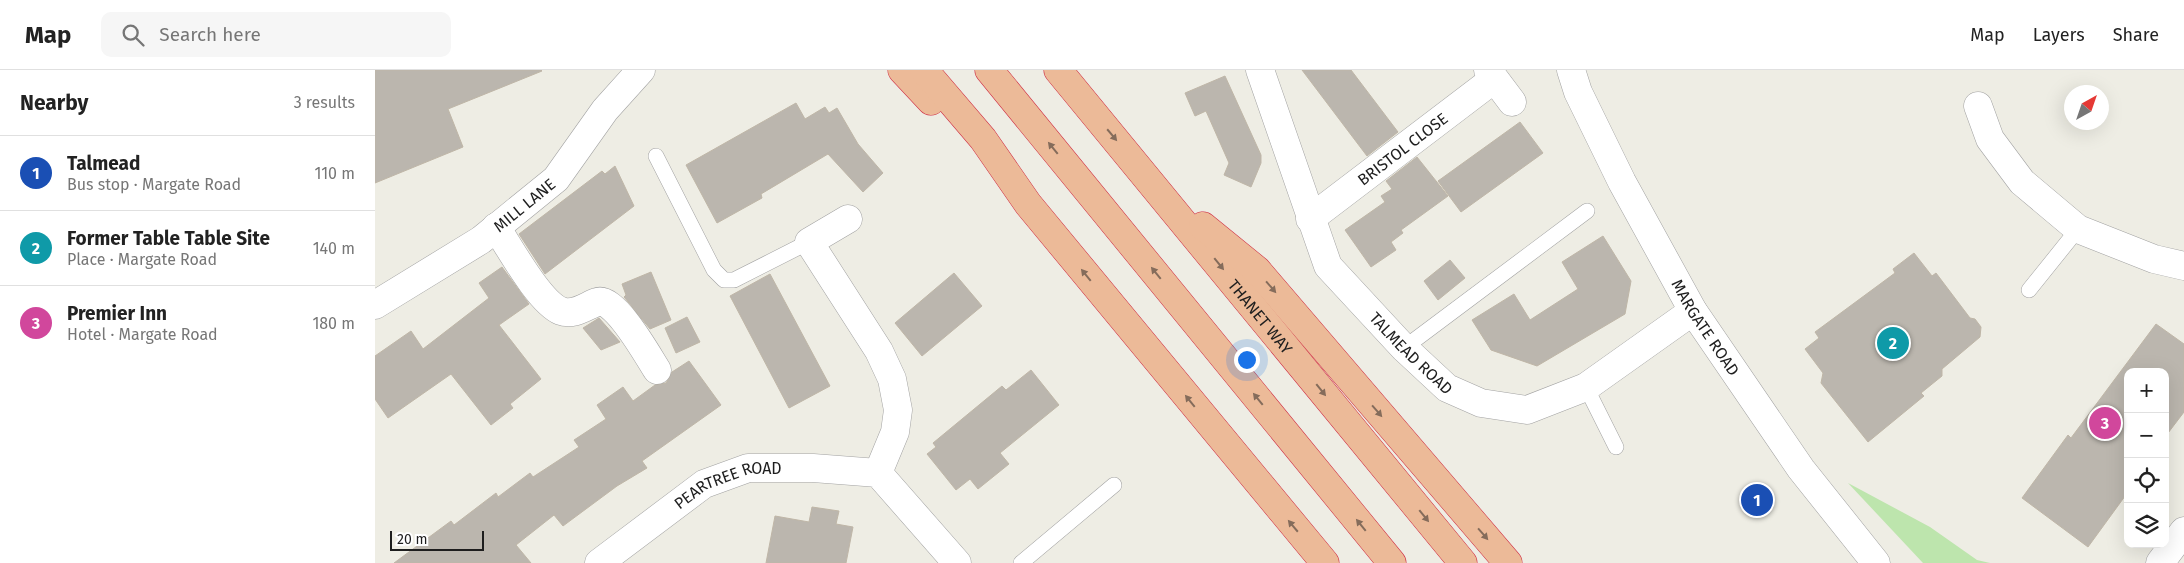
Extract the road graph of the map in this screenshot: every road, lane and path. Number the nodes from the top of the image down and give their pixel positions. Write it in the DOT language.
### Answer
graph roads {
  1 [pos="641,70"];
  2 [pos="902,70"];
  3 [pos="924,70"];
  4 [pos="989,70"];
  5 [pos="1058,70"];
  6 [pos="1260,70"];
  7 [pos="1571,70"];
  8 [pos="1491,74"];
  9 [pos="1512,102"];
  10 [pos="1978,106"];
  11 [pos="656,156"];
  12 [pos="1155,187"];
  13 [pos="1028,204"];
  14 [pos="1587,211"];
  15 [pos="848,218"];
  16 [pos="1310,219"];
  17 [pos="496,227"];
  18 [pos="2078,228"];
  19 [pos="809,242"];
  20 [pos="2153,259"];
  21 [pos="2184,266"];
  22 [pos="2184,282"];
  23 [pos="2029,290"];
  24 [pos="375,305"];
  25 [pos="1693,311"];
  26 [pos="1404,348"];
  27 [pos="657,370"];
  28 [pos="1586,387"];
  29 [pos="1616,446"];
  30 [pos="878,473"];
  31 [pos="1114,485"];
  32 [pos="2184,531"];
  33 [pos="599,563"];
  34 [pos="957,563"];
  35 [pos="1021,563"];
  36 [pos="1325,563"];
  37 [pos="1392,563"];
  38 [pos="1463,563"];
  39 [pos="1508,563"];
  40 [pos="1876,563"];
  41 [pos="2160,563"];
  1 -- 17 [label="street, MILL LANE"];
  2 -- 13 [label="highway"];
  3 -- 13 [label="highway"];
  37 -- 4 [label="highway, one-way"];
  5 -- 12 [label="highway, THANET WAY, one-way"];
  6 -- 16 [label="street, TALMEAD ROAD"];
  7 -- 25 [label="street, MARGATE ROAD"];
  8 -- 9 [label="street, BRISTOL CLOSE"];
  8 -- 16 [label="street, BRISTOL CLOSE"];
  10 -- 18 [label="street"];
  11 -- 19 [label="lane"];
  12 -- 38 [label="highway, THANET WAY, one-way"];
  12 -- 39 [label="highway, one-way"];
  36 -- 13 [label="highway, one-way"];
  14 -- 26 [label="lane"];
  15 -- 19 [label="street"];
  16 -- 26 [label="street, TALMEAD ROAD"];
  17 -- 24 [label="street, MILL LANE"];
  17 -- 27 [label="street"];
  18 -- 20 [label="street"];
  18 -- 23 [label="lane"];
  19 -- 30 [label="street"];
  20 -- 21 [label="street"];
  20 -- 22 [label="street"];
  25 -- 28 [label="street, TALMEAD ROAD"];
  25 -- 40 [label="street, MARGATE ROAD"];
  26 -- 28 [label="street, TALMEAD ROAD"];
  28 -- 29 [label="lane"];
  30 -- 33 [label="street, PEARTREE ROAD"];
  30 -- 34 [label="street"];
  31 -- 35 [label="lane"];
  32 -- 41 [label="street"];
}
